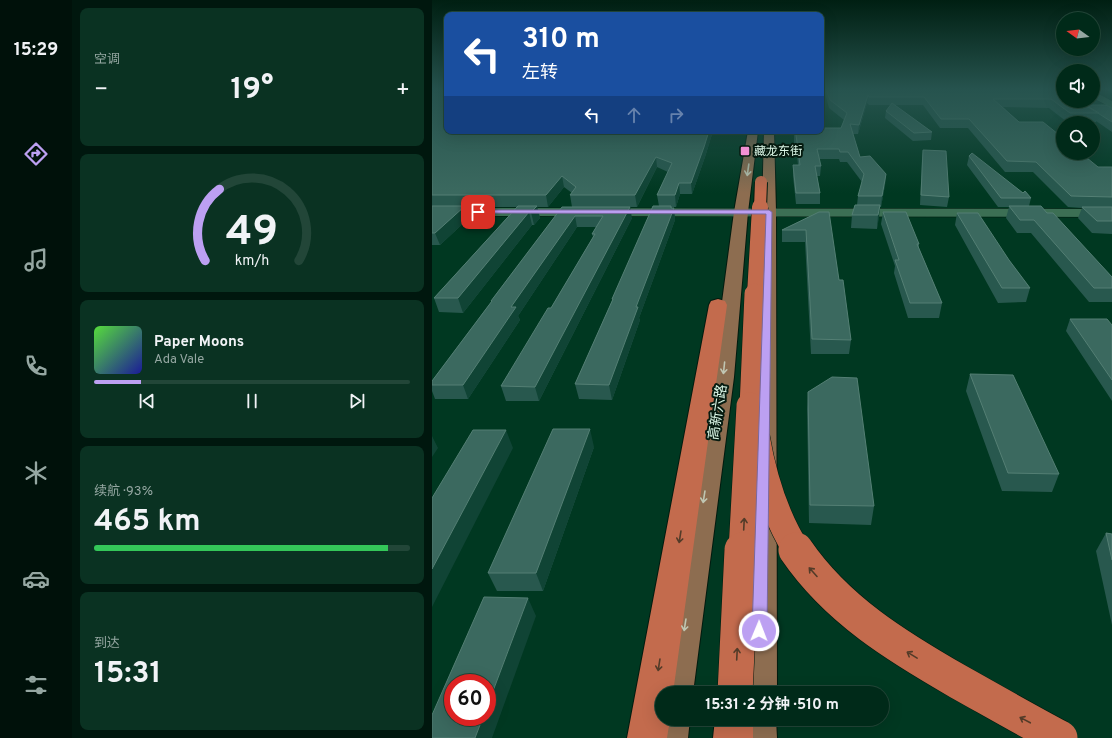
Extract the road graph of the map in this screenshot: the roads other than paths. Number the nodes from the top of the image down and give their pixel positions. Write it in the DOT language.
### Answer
graph roads {
  1 [pos="753,134"];
  2 [pos="769,134"];
  3 [pos="761,182"];
  4 [pos="432,212"];
  5 [pos="741,212"];
  6 [pos="769,212"];
  7 [pos="1112,213"];
  8 [pos="718,305"];
  9 [pos="750,392"];
  10 [pos="675,686"];
  11 [pos="735,686"];
  12 [pos="758,686"];
  13 [pos="669,726"];
  14 [pos="734,726"];
  15 [pos="757,726"];
  16 [pos="647,738"];
  17 [pos="668,738"];
  18 [pos="733,738"];
  19 [pos="757,738"];
  20 [pos="1060,738"];
  1 -- 5 [label="main road, 高新六路, one-way"];
  2 -- 6 [label="main road"];
  3 -- 9 [label="highway, bridge"];
  4 -- 5 [label="street"];
  5 -- 6 [label="street"];
  5 -- 10 [label="main road, 高新六路, one-way"];
  6 -- 7 [label="street"];
  6 -- 12 [label="main road"];
  8 -- 16 [label="highway, one-way"];
  11 -- 9 [label="highway, one-way, bridge"];
  20 -- 9 [label="highway, one-way, bridge"];
  13 -- 17 [label="main road"];
  14 -- 18 [label="highway"];
  15 -- 19 [label="main road"];
}
